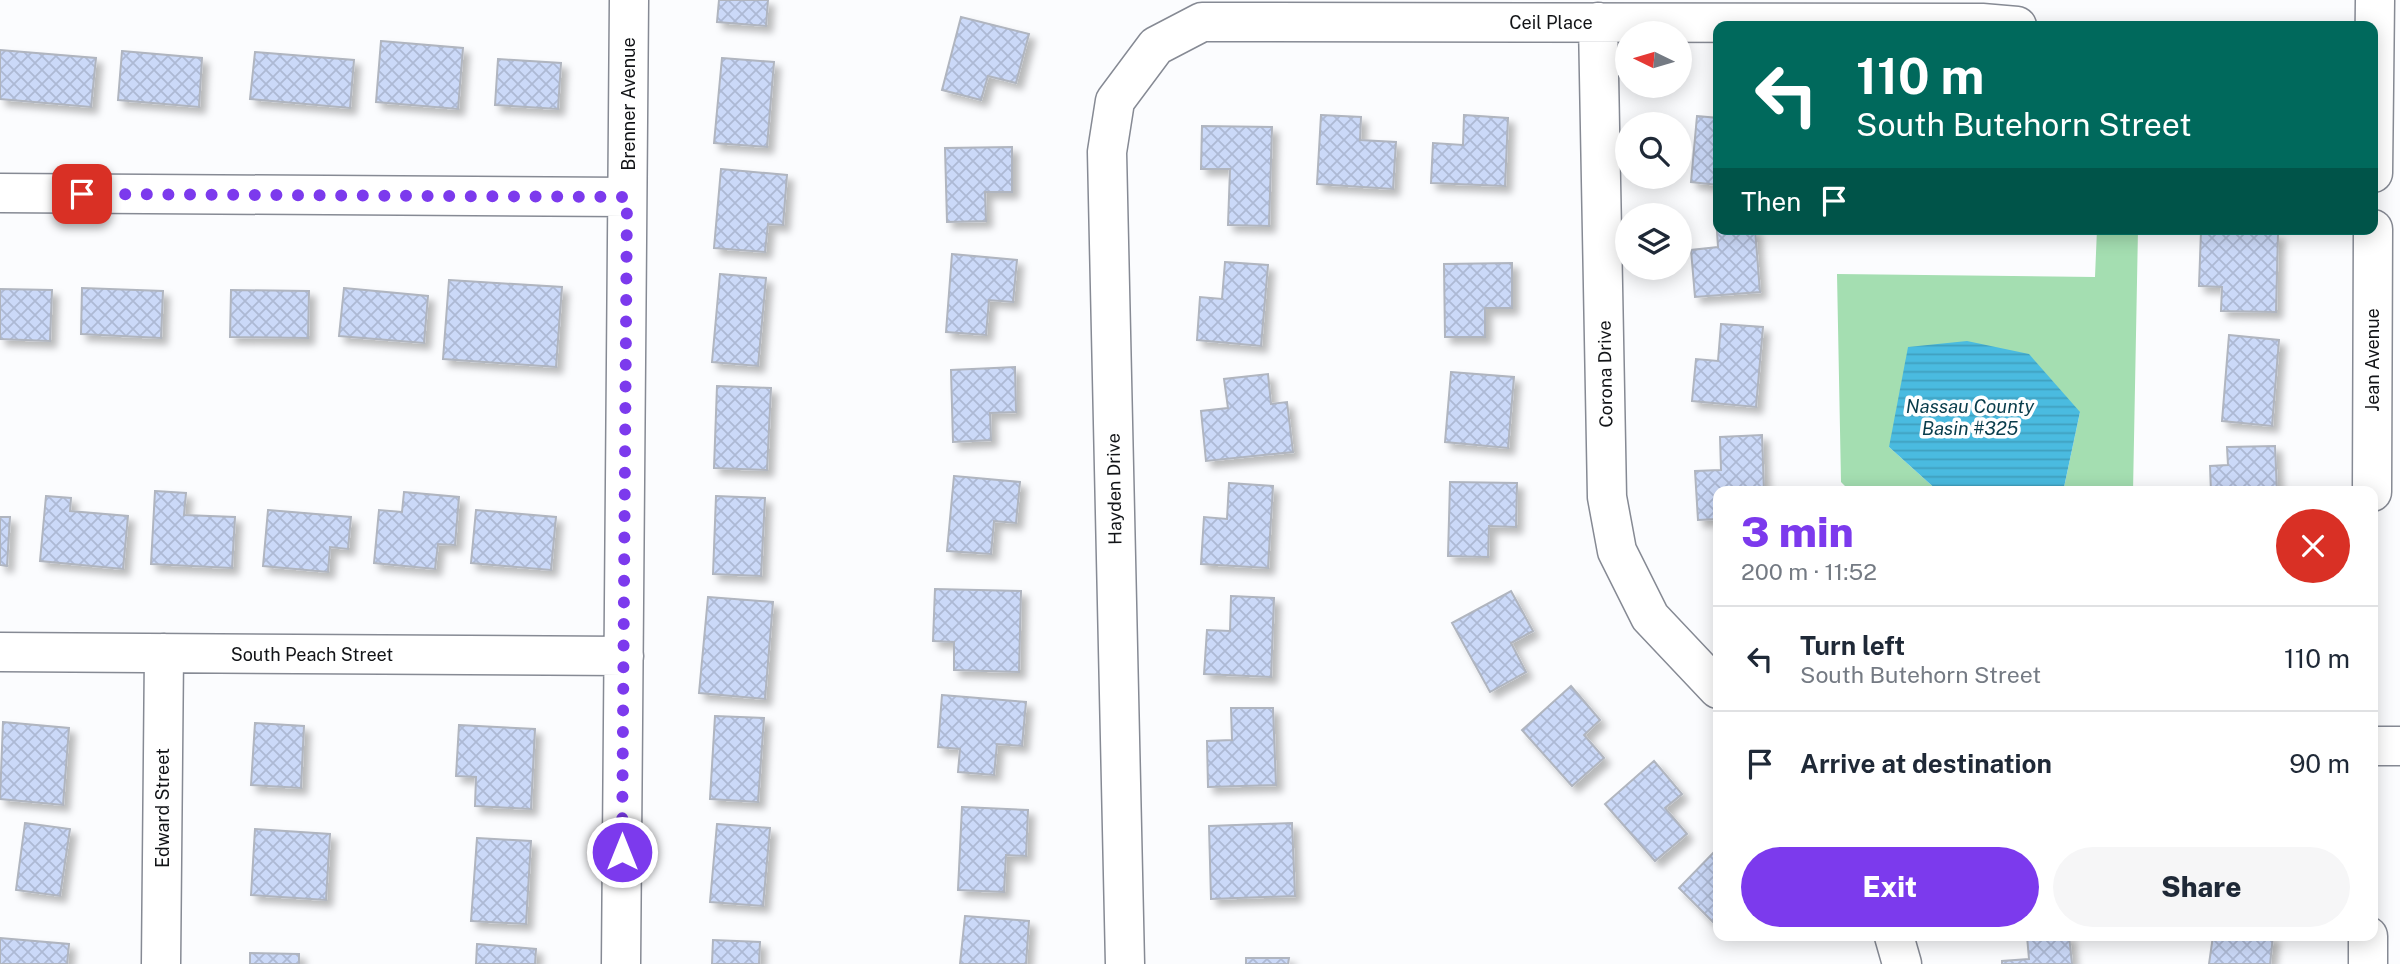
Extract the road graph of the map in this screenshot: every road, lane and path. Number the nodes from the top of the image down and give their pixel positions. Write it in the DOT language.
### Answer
graph roads {
  1 [pos="629,0"];
  2 [pos="2375,0"];
  3 [pos="2374,21"];
  4 [pos="1598,22"];
  5 [pos="1713,22"];
  6 [pos="1173,38"];
  7 [pos="0,193"];
  8 [pos="627,197"];
  9 [pos="2373,235"];
  10 [pos="2386,286"];
  11 [pos="2372,486"];
  12 [pos="0,652"];
  13 [pos="163,653"];
  14 [pos="624,656"];
  15 [pos="1713,684"];
  16 [pos="2378,746"];
  17 [pos="2400,746"];
  18 [pos="1895,941"];
  19 [pos="2368,941"];
  20 [pos="161,964"];
  21 [pos="621,964"];
  22 [pos="1125,964"];
  23 [pos="1902,964"];
  24 [pos="2368,964"];
  1 -- 8 [label="street, Brenner Avenue"];
  2 -- 3 [label="street"];
  4 -- 5 [label="street, Ceil Place"];
  4 -- 6 [label="street, Ceil Place"];
  4 -- 15 [label="street, Corona Drive"];
  6 -- 22 [label="street, Hayden Drive"];
  7 -- 8 [label="street"];
  8 -- 14 [label="street, Brenner Avenue"];
  9 -- 10 [label="street, Jean Avenue"];
  10 -- 11 [label="street, Jean Avenue"];
  12 -- 13 [label="street, South Peach Street"];
  13 -- 14 [label="street, South Peach Street"];
  13 -- 20 [label="street, Edward Street"];
  14 -- 21 [label="street, Brenner Avenue"];
  16 -- 17 [label="street"];
  18 -- 23 [label="street"];
  19 -- 24 [label="street"];
}
